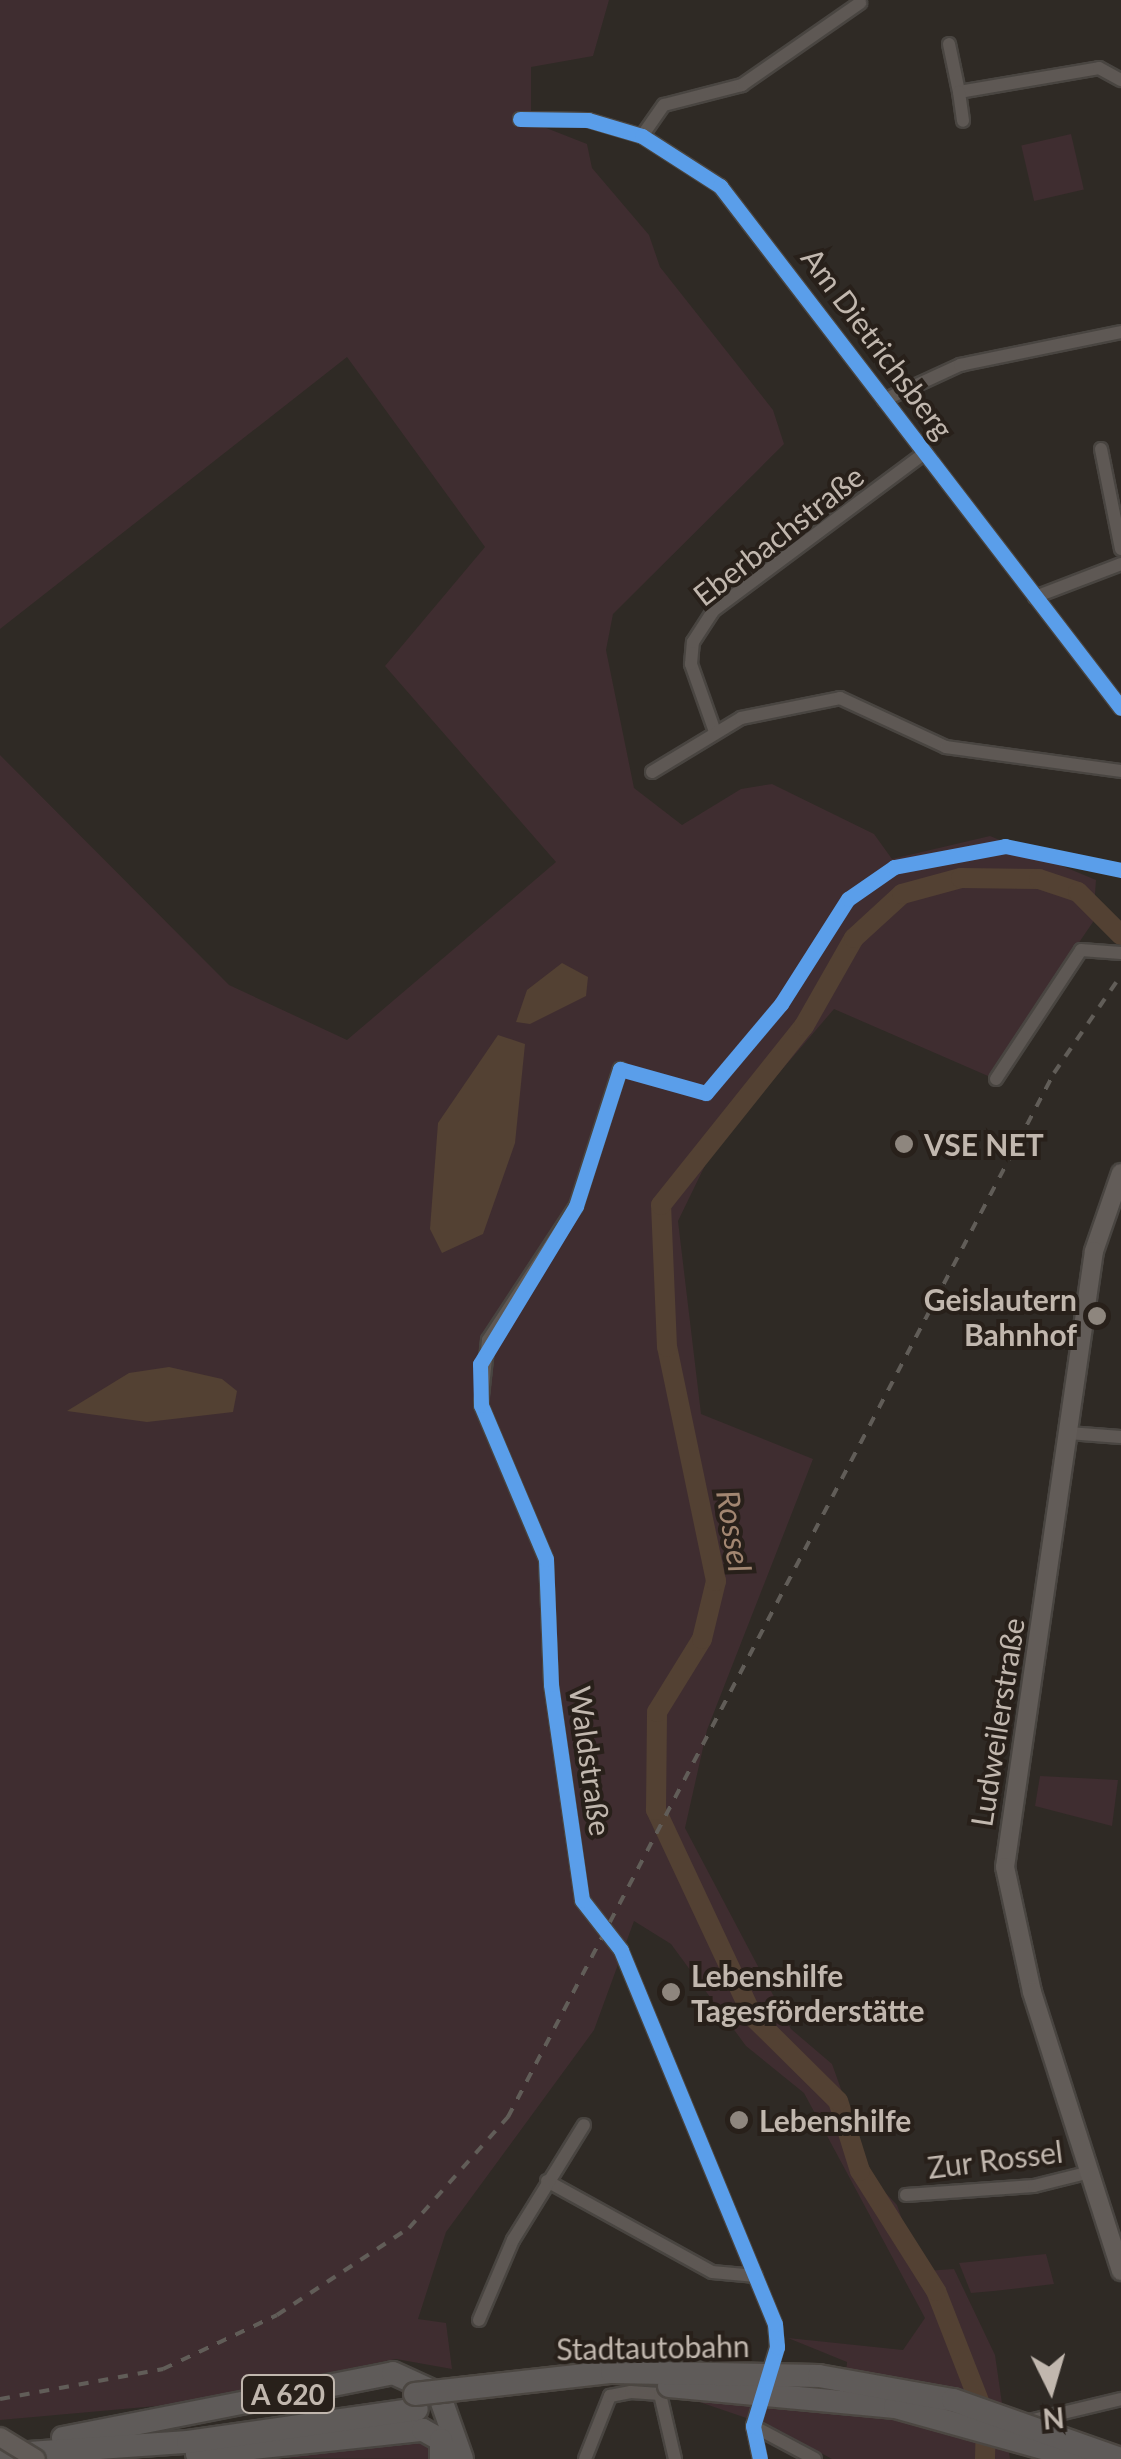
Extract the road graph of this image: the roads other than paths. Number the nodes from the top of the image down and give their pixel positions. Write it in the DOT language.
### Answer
graph roads {
  1 [pos="860,3"];
  2 [pos="950,44"];
  3 [pos="1121,80"];
  4 [pos="958,92"];
  5 [pos="520,119"];
  6 [pos="963,121"];
  7 [pos="642,136"];
  8 [pos="1121,332"];
  9 [pos="884,400"];
  10 [pos="1101,449"];
  11 [pos="925,453"];
  12 [pos="1121,549"];
  13 [pos="1121,564"];
  14 [pos="1035,597"];
  15 [pos="1121,708"];
  16 [pos="714,729"];
  17 [pos="1121,771"];
  18 [pos="652,772"];
  19 [pos="1121,954"];
  20 [pos="620,1069"];
  21 [pos="996,1079"];
  22 [pos="1121,1173"];
  23 [pos="1116,1196"];
  24 [pos="1068,1433"];
  25 [pos="1121,1437"];
  26 [pos="584,2125"];
  27 [pos="1090,2172"];
  28 [pos="547,2181"];
  29 [pos="906,2195"];
  30 [pos="1121,2271"];
  31 [pos="756,2276"];
  32 [pos="478,2320"];
  33 [pos="1121,2399"];
  34 [pos="416,2402"];
  35 [pos="753,2426"];
  36 [pos="1010,2426"];
  37 [pos="0,2439"];
  38 [pos="45,2448"];
  39 [pos="0,2456"];
  40 [pos="441,2459"];
  41 [pos="462,2459"];
  42 [pos="586,2459"];
  43 [pos="675,2459"];
  44 [pos="760,2459"];
  45 [pos="815,2459"];
  46 [pos="1082,2459"];
  47 [pos="1121,2459"];
  1 -- 7 [label="street"];
  2 -- 4 [label="street"];
  3 -- 4 [label="street"];
  4 -- 6 [label="street"];
  5 -- 7 [label="street, Am Dietrichsberg"];
  7 -- 9 [label="street, Am Dietrichsberg"];
  8 -- 9 [label="street"];
  9 -- 11 [label="street, Am Dietrichsberg"];
  10 -- 12 [label="street"];
  11 -- 14 [label="street, Am Dietrichsberg"];
  11 -- 16 [label="street, Eberbachstraße"];
  13 -- 14 [label="street"];
  14 -- 15 [label="street, Am Dietrichsberg"];
  16 -- 17 [label="street"];
  16 -- 18 [label="street"];
  19 -- 21 [label="street"];
  20 -- 31 [label="street, Waldstraße"];
  22 -- 23 [label="main road, Ludweilerstraße"];
  23 -- 24 [label="main road, Ludweilerstraße"];
  24 -- 25 [label="street"];
  24 -- 27 [label="main road, Ludweilerstraße"];
  26 -- 28 [label="street"];
  27 -- 29 [label="street, Zur Rossel"];
  27 -- 30 [label="main road, Ludweilerstraße"];
  28 -- 31 [label="street"];
  28 -- 32 [label="street"];
  31 -- 35 [label="street, Waldstraße"];
  33 -- 36 [label="street"];
  34 -- 38 [label="highway, Stadtautobahn / A 620"];
  34 -- 46 [label="highway, A 620, bridge"];
  34 -- 47 [label="highway, Stadtautobahn / A 620, bridge"];
  35 -- 44 [label="street, Waldstraße"];
  35 -- 45 [label="street"];
  37 -- 38 [label="highway, A 620"];
  38 -- 39 [label="highway, A 620"];
  38 -- 40 [label="highway"];
  38 -- 41 [label="highway, A 620"];
  42 -- 43 [label="street"];
}
